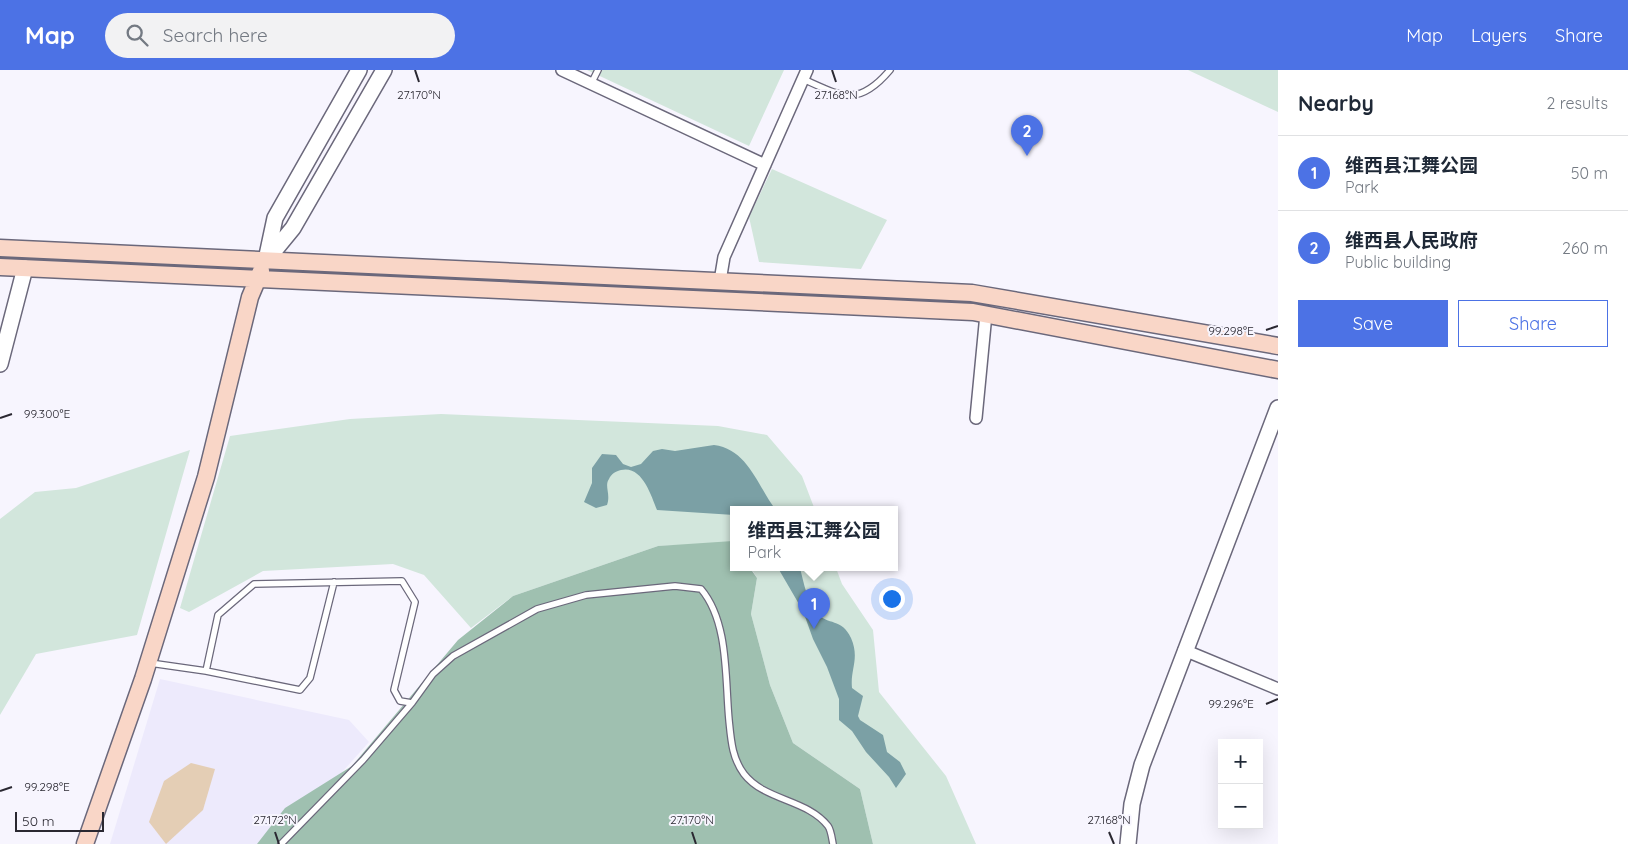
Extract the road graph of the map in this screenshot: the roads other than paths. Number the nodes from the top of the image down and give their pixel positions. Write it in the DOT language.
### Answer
graph roads {
  1 [pos="359,70"];
  2 [pos="384,70"];
  3 [pos="562,70"];
  4 [pos="598,70"];
  5 [pos="890,70"];
  6 [pos="805,75"];
  7 [pos="591,84"];
  8 [pos="765,165"];
  9 [pos="0,248"];
  10 [pos="266,261"];
  11 [pos="0,266"];
  12 [pos="25,268"];
  13 [pos="257,279"];
  14 [pos="720,281"];
  15 [pos="986,314"];
  16 [pos="1278,346"];
  17 [pos="0,364"];
  18 [pos="1278,370"];
  19 [pos="1278,408"];
  20 [pos="976,418"];
  21 [pos="334,582"];
  22 [pos="1184,650"];
  23 [pos="148,663"];
  24 [pos="206,671"];
  25 [pos="1278,689"];
  26 [pos="412,703"];
  27 [pos="85,844"];
  28 [pos="281,844"];
  29 [pos="833,844"];
  30 [pos="1128,844"];
  1 -- 10 [label="street"];
  2 -- 10 [label="street"];
  3 -- 7 [label="street"];
  4 -- 7 [label="lane"];
  5 -- 6 [label="lane"];
  6 -- 8 [label="street"];
  7 -- 8 [label="street"];
  8 -- 14 [label="street"];
  9 -- 10 [label="main road"];
  10 -- 13 [label="main road"];
  10 -- 14 [label="main road"];
  11 -- 12 [label="main road"];
  12 -- 13 [label="main road"];
  12 -- 17 [label="street"];
  13 -- 15 [label="main road"];
  13 -- 23 [label="main road"];
  14 -- 16 [label="main road"];
  15 -- 18 [label="main road"];
  15 -- 20 [label="street"];
  19 -- 22 [label="street"];
  21 -- 24 [label="lane"];
  21 -- 24 [label="lane"];
  21 -- 26 [label="lane"];
  22 -- 25 [label="street"];
  22 -- 30 [label="street"];
  23 -- 24 [label="lane"];
  23 -- 27 [label="main road"];
  26 -- 28 [label="lane"];
  26 -- 29 [label="lane"];
}
